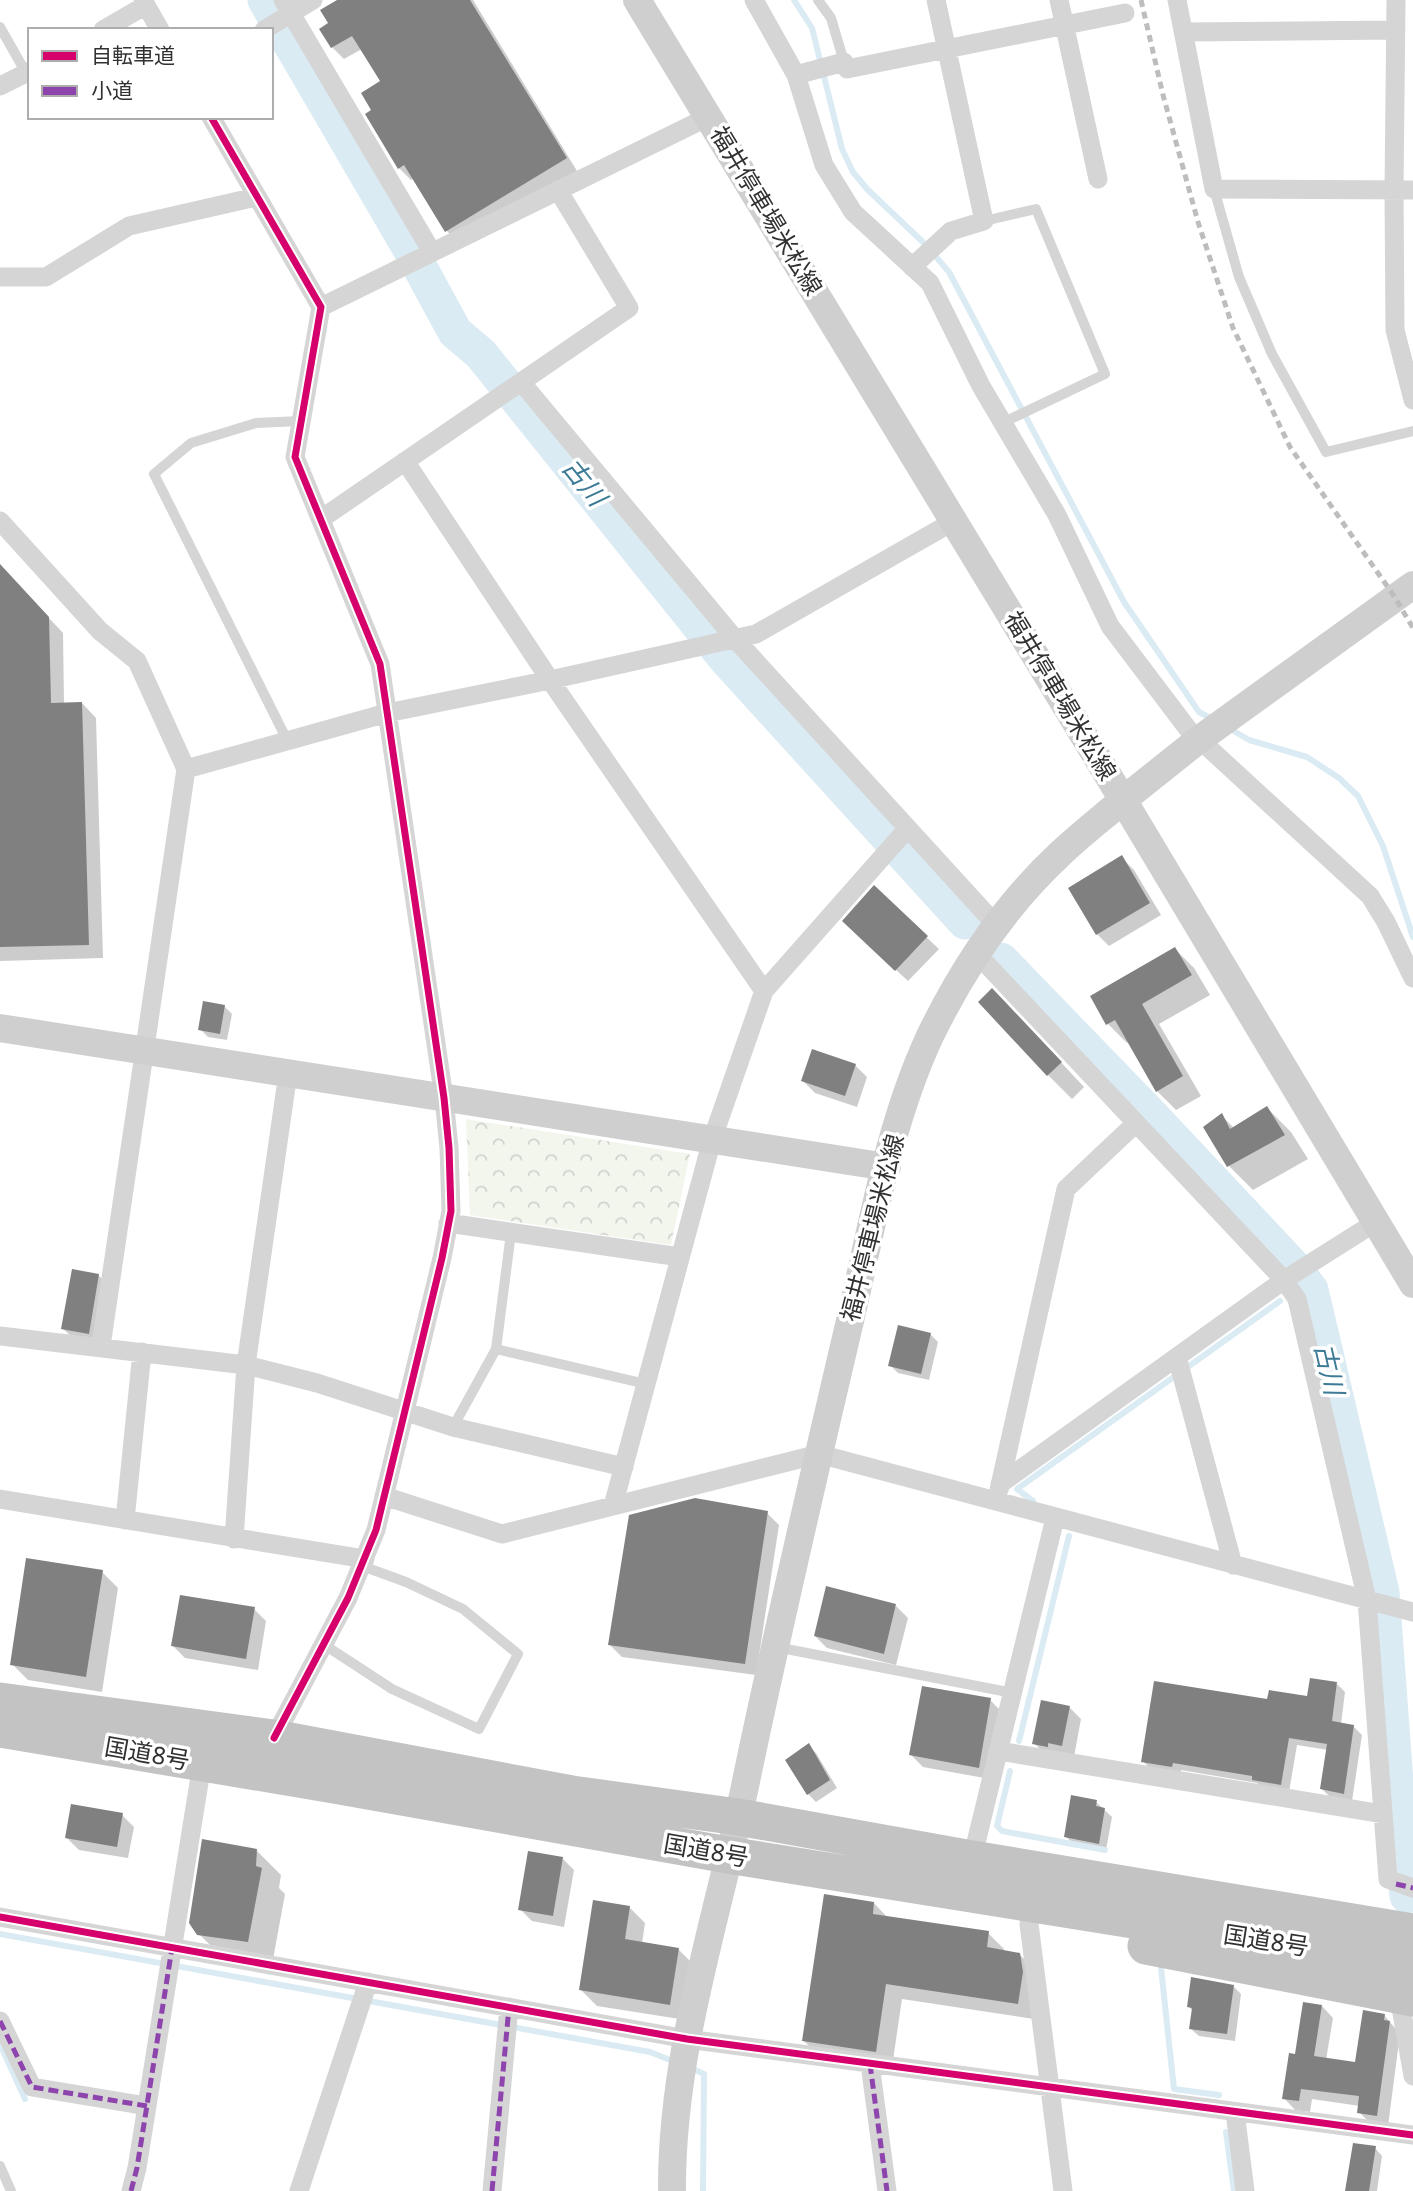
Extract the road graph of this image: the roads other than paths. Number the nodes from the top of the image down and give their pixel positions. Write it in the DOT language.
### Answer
graph roads {
  1 [pos="313,0"];
  2 [pos="637,0"];
  3 [pos="754,0"];
  4 [pos="818,0"];
  5 [pos="936,0"];
  6 [pos="1059,0"];
  7 [pos="1177,0"];
  8 [pos="1396,0"];
  9 [pos="145,3"];
  10 [pos="287,7"];
  11 [pos="1125,13"];
  12 [pos="1064,25"];
  13 [pos="0,27"];
  14 [pos="106,28"];
  15 [pos="159,28"];
  16 [pos="266,28"];
  17 [pos="1396,30"];
  18 [pos="1184,32"];
  19 [pos="945,49"];
  20 [pos="844,62"];
  21 [pos="28,72"];
  22 [pos="796,75"];
  23 [pos="0,86"];
  24 [pos="708,117"];
  25 [pos="212,119"];
  26 [pos="1098,179"];
  27 [pos="1214,189"];
  28 [pos="558,190"];
  29 [pos="1403,190"];
  30 [pos="256,197"];
  31 [pos="984,221"];
  32 [pos="432,252"];
  33 [pos="912,267"];
  34 [pos="0,277"];
  35 [pos="321,307"];
  36 [pos="522,383"];
  37 [pos="1413,400"];
  38 [pos="301,421"];
  39 [pos="1002,423"];
  40 [pos="1413,431"];
  41 [pos="405,461"];
  42 [pos="321,519"];
  43 [pos="0,521"];
  44 [pos="954,521"];
  45 [pos="1413,585"];
  46 [pos="736,640"];
  47 [pos="550,680"];
  48 [pos="387,713"];
  49 [pos="287,740"];
  50 [pos="1198,740"];
  51 [pos="186,768"];
  52 [pos="1123,800"];
  53 [pos="908,828"];
  54 [pos="997,926"];
  55 [pos="976,954"];
  56 [pos="1408,957"];
  57 [pos="1413,978"];
  58 [pos="764,991"];
  59 [pos="0,1028"];
  60 [pos="145,1051"];
  61 [pos="288,1073"];
  62 [pos="444,1098"];
  63 [pos="1136,1123"];
  64 [pos="712,1140"];
  65 [pos="887,1167"];
  66 [pos="1376,1222"];
  67 [pos="448,1223"];
  68 [pos="512,1233"];
  69 [pos="680,1256"];
  70 [pos="1284,1280"];
  71 [pos="1413,1284"];
  72 [pos="0,1336"];
  73 [pos="101,1346"];
  74 [pos="496,1349"];
  75 [pos="142,1352"];
  76 [pos="1177,1357"];
  77 [pos="246,1365"];
  78 [pos="646,1384"];
  79 [pos="405,1411"];
  80 [pos="453,1427"];
  81 [pos="819,1454"];
  82 [pos="624,1467"];
  83 [pos="998,1493"];
  84 [pos="384,1496"];
  85 [pos="0,1499"];
  86 [pos="613,1506"];
  87 [pos="1055,1518"];
  88 [pos="125,1520"];
  89 [pos="234,1539"];
  90 [pos="363,1563"];
  91 [pos="1233,1565"];
  92 [pos="1367,1600"];
  93 [pos="1413,1612"];
  94 [pos="323,1644"];
  95 [pos="774,1646"];
  96 [pos="1013,1693"];
  97 [pos="0,1701"];
  98 [pos="0,1730"];
  99 [pos="274,1738"];
  100 [pos="999,1751"];
  101 [pos="202,1764"];
  102 [pos="1383,1814"];
  103 [pos="738,1817"];
  104 [pos="728,1855"];
  105 [pos="972,1859"];
  106 [pos="1404,1886"];
  107 [pos="924,1887"];
  108 [pos="0,1919"];
  109 [pos="1029,1924"];
  110 [pos="1413,1932"];
  111 [pos="172,1948"];
  112 [pos="368,1982"];
  113 [pos="1408,1986"];
  114 [pos="509,2007"];
  115 [pos="0,2021"];
  116 [pos="687,2039"];
  117 [pos="6,2047"];
  118 [pos="870,2064"];
  119 [pos="1413,2076"];
  120 [pos="1051,2088"];
  121 [pos="147,2106"];
  122 [pos="1235,2112"];
  123 [pos="1413,2135"];
  124 [pos="0,2166"];
  125 [pos="11,2191"];
  126 [pos="131,2191"];
  127 [pos="299,2191"];
  128 [pos="492,2191"];
  129 [pos="673,2191"];
  130 [pos="887,2191"];
  131 [pos="1063,2191"];
  132 [pos="1245,2191"];
  1 -- 10 [label="street"];
  2 -- 24 [label="street, 福井停車場米松線"];
  3 -- 22 [label="street"];
  4 -- 20 [label="lane"];
  5 -- 19 [label="street"];
  6 -- 12 [label="street"];
  7 -- 18 [label="street"];
  8 -- 17 [label="street"];
  9 -- 14 [label="street"];
  9 -- 15 [label="street"];
  10 -- 16 [label="street"];
  10 -- 32 [label="street"];
  11 -- 12 [label="street"];
  12 -- 19 [label="street"];
  12 -- 26 [label="street"];
  13 -- 21 [label="lane"];
  17 -- 18 [label="street"];
  17 -- 29 [label="street"];
  18 -- 27 [label="street"];
  19 -- 20 [label="street"];
  19 -- 31 [label="street"];
  20 -- 22 [label="street"];
  21 -- 23 [label="street"];
  22 -- 33 [label="street"];
  24 -- 28 [label="street"];
  24 -- 44 [label="street, 福井停車場米松線"];
  25 -- 30 [label="street"];
  27 -- 29 [label="street"];
  27 -- 40 [label="lane"];
  28 -- 32 [label="street"];
  28 -- 36 [label="street"];
  29 -- 37 [label="street"];
  30 -- 34 [label="street"];
  30 -- 35 [label="street"];
  31 -- 33 [label="street"];
  31 -- 39 [label="lane"];
  32 -- 35 [label="street"];
  33 -- 39 [label="street"];
  35 -- 38 [label="street"];
  36 -- 41 [label="street"];
  36 -- 46 [label="street"];
  38 -- 42 [label="street"];
  38 -- 49 [label="lane"];
  39 -- 50 [label="street"];
  41 -- 42 [label="street"];
  41 -- 47 [label="street"];
  42 -- 48 [label="street"];
  43 -- 51 [label="street"];
  44 -- 46 [label="street"];
  44 -- 52 [label="street, 福井停車場米松線"];
  45 -- 50 [label="street"];
  46 -- 47 [label="street"];
  46 -- 53 [label="street"];
  47 -- 48 [label="street"];
  47 -- 58 [label="street"];
  48 -- 49 [label="street"];
  48 -- 62 [label="street"];
  49 -- 51 [label="street"];
  50 -- 52 [label="street"];
  50 -- 56 [label="street"];
  51 -- 60 [label="street"];
  52 -- 54 [label="street, 福井停車場米松線"];
  52 -- 66 [label="street"];
  53 -- 54 [label="street"];
  53 -- 58 [label="street"];
  54 -- 55 [label="street, 福井停車場米松線"];
  55 -- 63 [label="street"];
  55 -- 65 [label="street, 福井停車場米松線"];
  56 -- 57 [label="street"];
  58 -- 64 [label="street"];
  59 -- 60 [label="street"];
  60 -- 61 [label="street"];
  60 -- 73 [label="street"];
  61 -- 62 [label="street"];
  61 -- 77 [label="street"];
  62 -- 64 [label="street"];
  62 -- 67 [label="street"];
  63 -- 70 [label="street"];
  63 -- 83 [label="street"];
  64 -- 65 [label="street"];
  64 -- 69 [label="street"];
  65 -- 81 [label="street, 福井停車場米松線"];
  66 -- 70 [label="street"];
  66 -- 71 [label="street"];
  67 -- 68 [label="street"];
  67 -- 79 [label="street"];
  68 -- 69 [label="street"];
  68 -- 74 [label="lane"];
  69 -- 78 [label="street"];
  70 -- 76 [label="street"];
  70 -- 92 [label="street"];
  72 -- 73 [label="street"];
  73 -- 75 [label="street"];
  74 -- 78 [label="lane"];
  74 -- 80 [label="lane"];
  75 -- 77 [label="street"];
  75 -- 88 [label="street"];
  76 -- 83 [label="street"];
  76 -- 91 [label="street"];
  77 -- 79 [label="street"];
  77 -- 89 [label="street"];
  78 -- 82 [label="street"];
  79 -- 80 [label="street"];
  79 -- 84 [label="street"];
  80 -- 82 [label="street"];
  81 -- 83 [label="street"];
  81 -- 86 [label="street"];
  81 -- 95 [label="street, 福井停車場米松線"];
  82 -- 86 [label="street"];
  83 -- 87 [label="street"];
  84 -- 86 [label="street"];
  84 -- 90 [label="street"];
  85 -- 88 [label="street"];
  87 -- 91 [label="street"];
  87 -- 96 [label="street"];
  88 -- 89 [label="street"];
  89 -- 90 [label="street"];
  90 -- 94 [label="street"];
  90 -- 94 [label="lane"];
  91 -- 92 [label="street"];
  92 -- 93 [label="street"];
  92 -- 102 [label="street"];
  94 -- 99 [label="street"];
  95 -- 96 [label="lane"];
  95 -- 103 [label="street, 福井停車場米松線"];
  96 -- 100 [label="street"];
  97 -- 99 [label="highway, 国道8号"];
  98 -- 101 [label="highway, 国道8号"];
  99 -- 103 [label="highway, 国道8号"];
  100 -- 102 [label="street"];
  100 -- 105 [label="street"];
  101 -- 104 [label="highway, 国道8号"];
  101 -- 111 [label="street"];
  102 -- 106 [label="street"];
  103 -- 104 [label="street, 福井停車場米松線"];
  103 -- 105 [label="highway, 国道8号"];
  104 -- 107 [label="highway, 国道8号"];
  104 -- 116 [label="street, 福井停車場米松線"];
  105 -- 110 [label="highway, 国道8号"];
  107 -- 109 [label="highway"];
  107 -- 113 [label="highway, 国道8号"];
  108 -- 111 [label="street"];
  109 -- 113 [label="highway"];
  109 -- 120 [label="street"];
  111 -- 112 [label="street"];
  111 -- 121 [label="street"];
  112 -- 114 [label="street"];
  112 -- 127 [label="street"];
  113 -- 119 [label="street"];
  114 -- 116 [label="street"];
  114 -- 128 [label="street"];
  115 -- 117 [label="street"];
  116 -- 118 [label="street"];
  116 -- 129 [label="street, 福井停車場米松線"];
  117 -- 121 [label="street"];
  118 -- 120 [label="street"];
  118 -- 130 [label="street"];
  120 -- 122 [label="street"];
  120 -- 131 [label="street"];
  121 -- 126 [label="street"];
  122 -- 123 [label="street"];
  122 -- 132 [label="street"];
  124 -- 125 [label="lane"];
}
